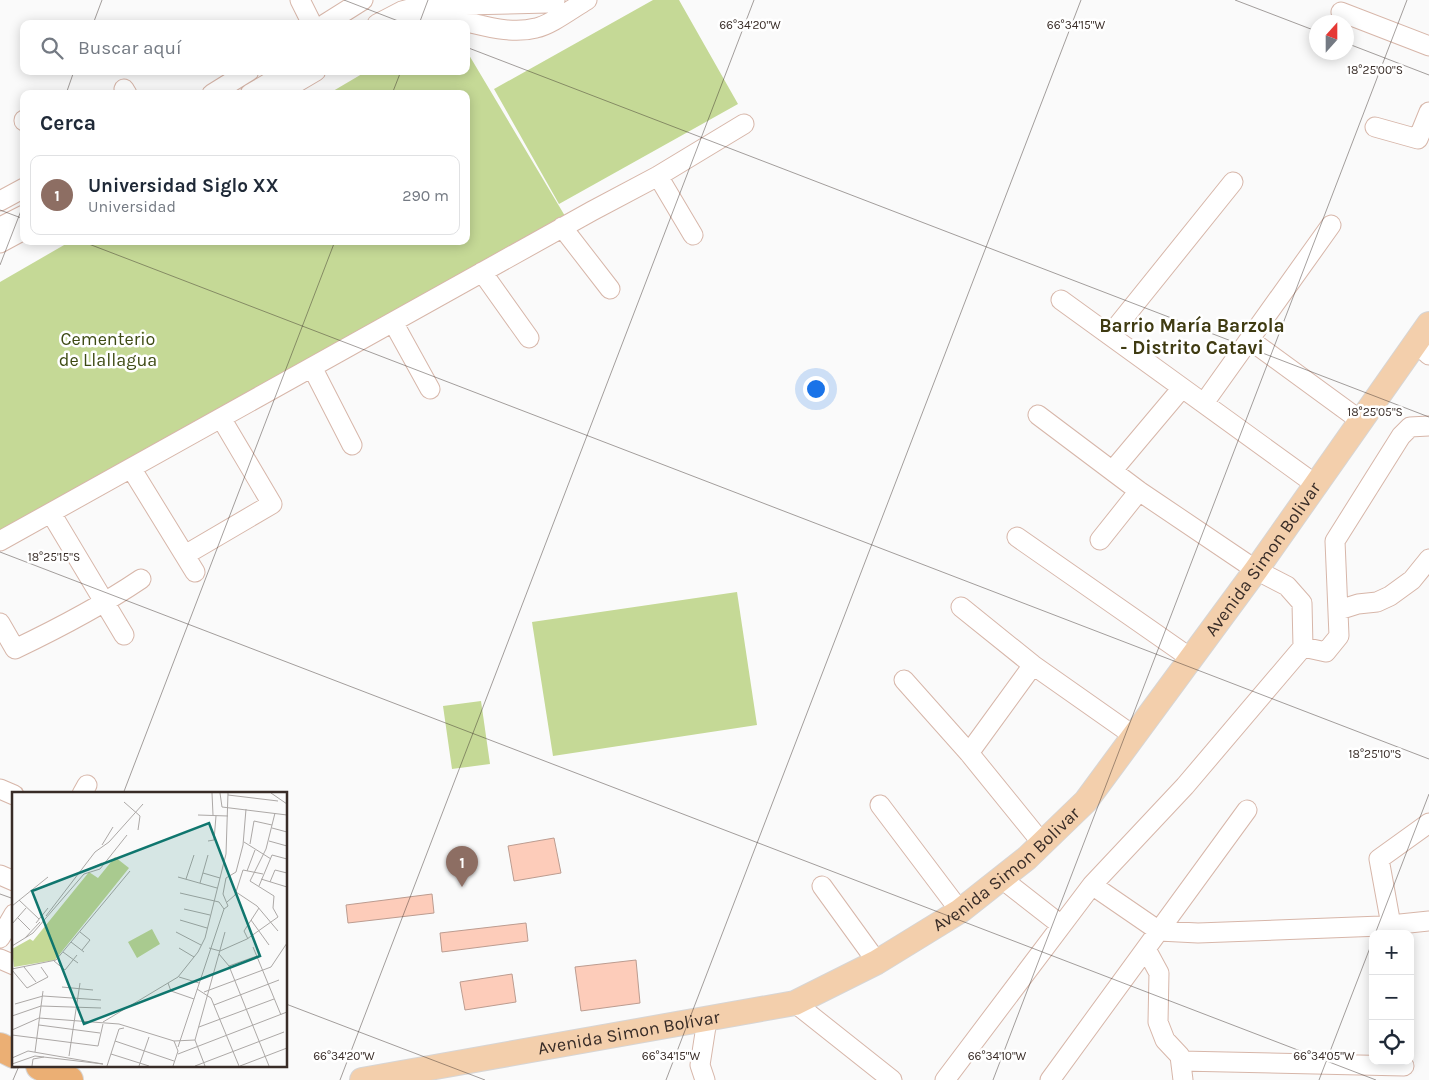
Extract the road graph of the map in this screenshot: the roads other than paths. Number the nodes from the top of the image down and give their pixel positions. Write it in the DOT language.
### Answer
graph roads {
  1 [pos="300,0"];
  2 [pos="363,0"];
  3 [pos="555,0"];
  4 [pos="587,0"];
  5 [pos="1341,12"];
  6 [pos="310,20"];
  7 [pos="332,20"];
  8 [pos="385,20"];
  9 [pos="411,20"];
  10 [pos="451,20"];
  11 [pos="470,24"];
  12 [pos="1429,46"];
  13 [pos="243,75"];
  14 [pos="282,75"];
  15 [pos="309,75"];
  16 [pos="218,90"];
  17 [pos="257,90"];
  18 [pos="285,90"];
  19 [pos="1429,112"];
  20 [pos="744,124"];
  21 [pos="1375,127"];
  22 [pos="658,176"];
  23 [pos="1233,182"];
  24 [pos="20,190"];
  25 [pos="0,201"];
  26 [pos="20,217"];
  27 [pos="1331,225"];
  28 [pos="0,227"];
  29 [pos="562,227"];
  30 [pos="20,232"];
  31 [pos="693,235"];
  32 [pos="0,243"];
  33 [pos="482,272"];
  34 [pos="610,289"];
  35 [pos="1062,300"];
  36 [pos="393,322"];
  37 [pos="1110,336"];
  38 [pos="530,338"];
  39 [pos="1250,340"];
  40 [pos="1425,341"];
  41 [pos="312,367"];
  42 [pos="1182,388"];
  43 [pos="430,389"];
  44 [pos="1204,403"];
  45 [pos="1038,415"];
  46 [pos="221,418"];
  47 [pos="1361,422"];
  48 [pos="1429,426"];
  49 [pos="352,445"];
  50 [pos="131,468"];
  51 [pos="1113,470"];
  52 [pos="1315,484"];
  53 [pos="1139,491"];
  54 [pos="51,513"];
  55 [pos="1017,537"];
  56 [pos="1100,540"];
  57 [pos="0,541"];
  58 [pos="185,555"];
  59 [pos="1429,559"];
  60 [pos="1256,570"];
  61 [pos="195,572"];
  62 [pos="141,579"];
  63 [pos="105,603"];
  64 [pos="961,607"];
  65 [pos="1339,610"];
  66 [pos="0,623"];
  67 [pos="124,635"];
  68 [pos="1303,647"];
  69 [pos="1192,659"];
  70 [pos="1034,665"];
  71 [pos="904,680"];
  72 [pos="1134,736"];
  73 [pos="969,753"];
  74 [pos="0,789"];
  75 [pos="12,794"];
  76 [pos="880,805"];
  77 [pos="1247,810"];
  78 [pos="1429,823"];
  79 [pos="1042,843"];
  80 [pos="0,875"];
  81 [pos="1002,879"];
  82 [pos="12,880"];
  83 [pos="1092,885"];
  84 [pos="822,886"];
  85 [pos="960,911"];
  86 [pos="12,917"];
  87 [pos="1429,920"];
  88 [pos="1391,924"];
  89 [pos="1061,925"];
  90 [pos="1159,931"];
  91 [pos="0,938"];
  92 [pos="1146,949"];
  93 [pos="0,958"];
  94 [pos="877,962"];
  95 [pos="12,964"];
  96 [pos="795,1003"];
  97 [pos="706,1020"];
  98 [pos="0,1048"];
  99 [pos="12,1053"];
  100 [pos="1181,1061"];
  101 [pos="44,1068"];
  102 [pos="1404,1069"];
  103 [pos="69,1080"];
  104 [pos="362,1080"];
  105 [pos="705,1080"];
  106 [pos="892,1080"];
  107 [pos="945,1080"];
  108 [pos="1050,1080"];
  109 [pos="1183,1080"];
  1 -- 6 [label="street"];
  2 -- 7 [label="street"];
  3 -- 8 [label="street"];
  4 -- 11 [label="street"];
  5 -- 12 [label="street"];
  9 -- 10 [label="street"];
  13 -- 16 [label="street"];
  14 -- 17 [label="street"];
  15 -- 18 [label="street"];
  19 -- 21 [label="street"];
  20 -- 22 [label="street"];
  22 -- 29 [label="street"];
  22 -- 31 [label="street"];
  23 -- 37 [label="street"];
  24 -- 25 [label="street"];
  26 -- 28 [label="street"];
  27 -- 39 [label="street"];
  29 -- 33 [label="street"];
  29 -- 34 [label="street"];
  30 -- 32 [label="street"];
  33 -- 36 [label="street"];
  33 -- 38 [label="street"];
  35 -- 37 [label="street"];
  36 -- 41 [label="street"];
  36 -- 43 [label="street"];
  37 -- 42 [label="street"];
  39 -- 44 [label="street"];
  39 -- 47 [label="street"];
  40 -- 47 [label="main road, Avenida Simon Bolivar"];
  41 -- 46 [label="street"];
  41 -- 49 [label="street"];
  42 -- 44 [label="street"];
  42 -- 51 [label="street"];
  44 -- 52 [label="street"];
  45 -- 51 [label="street"];
  46 -- 50 [label="street"];
  46 -- 58 [label="street"];
  47 -- 52 [label="main road, Avenida Simon Bolivar"];
  48 -- 65 [label="street"];
  50 -- 54 [label="street"];
  50 -- 58 [label="street"];
  51 -- 53 [label="street"];
  52 -- 60 [label="main road, Avenida Simon Bolivar"];
  53 -- 56 [label="street"];
  53 -- 60 [label="street"];
  54 -- 57 [label="street"];
  54 -- 63 [label="street"];
  55 -- 69 [label="street"];
  58 -- 61 [label="street"];
  59 -- 65 [label="street"];
  60 -- 68 [label="street"];
  60 -- 69 [label="main road, Avenida Simon Bolivar"];
  62 -- 63 [label="street"];
  63 -- 66 [label="street"];
  63 -- 67 [label="street"];
  64 -- 70 [label="street"];
  65 -- 68 [label="street"];
  68 -- 83 [label="street"];
  69 -- 72 [label="main road, Avenida Simon Bolivar"];
  70 -- 72 [label="street"];
  70 -- 73 [label="street"];
  71 -- 73 [label="street"];
  72 -- 79 [label="main road, Avenida Simon Bolivar"];
  73 -- 79 [label="street"];
  74 -- 75 [label="street"];
  76 -- 85 [label="street"];
  77 -- 90 [label="street"];
  78 -- 88 [label="street"];
  79 -- 81 [label="main road, Avenida Simon Bolivar"];
  80 -- 82 [label="street"];
  81 -- 85 [label="main road, Avenida Simon Bolivar"];
  81 -- 89 [label="street"];
  83 -- 89 [label="street"];
  83 -- 90 [label="street"];
  84 -- 94 [label="street"];
  85 -- 94 [label="main road, Avenida Simon Bolivar"];
  86 -- 91 [label="street"];
  87 -- 88 [label="street"];
  88 -- 90 [label="street"];
  89 -- 107 [label="street"];
  90 -- 92 [label="street"];
  92 -- 100 [label="street"];
  92 -- 108 [label="street"];
  93 -- 95 [label="street"];
  94 -- 96 [label="main road, Avenida Simon Bolivar"];
  96 -- 97 [label="main road, Avenida Simon Bolivar"];
  96 -- 106 [label="street"];
  97 -- 104 [label="main road, Avenida Simon Bolivar"];
  97 -- 105 [label="street"];
  98 -- 99 [label="highway"];
  100 -- 102 [label="street"];
  100 -- 109 [label="street"];
  101 -- 103 [label="highway"];
}
